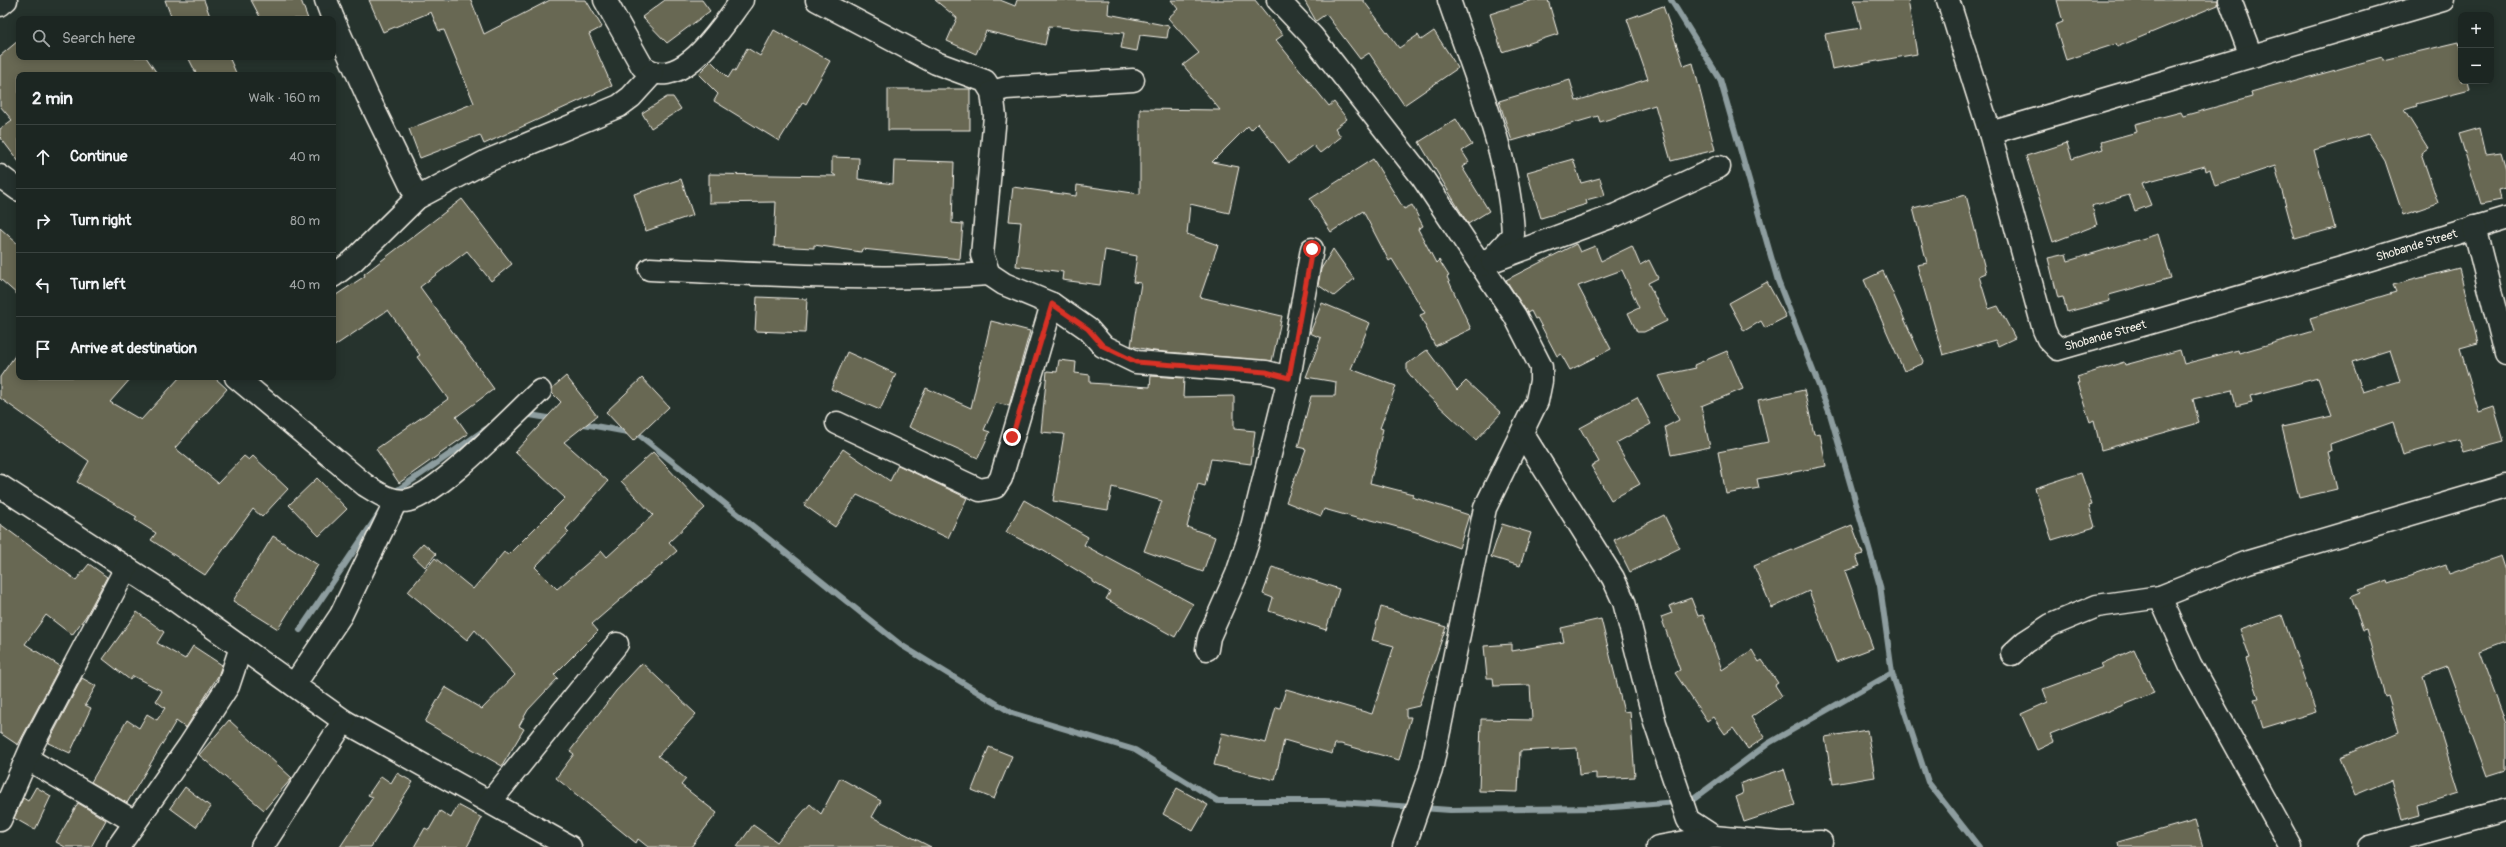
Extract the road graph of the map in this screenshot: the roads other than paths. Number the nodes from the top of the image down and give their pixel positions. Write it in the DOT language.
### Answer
graph roads {
  1 [pos="6,0"];
  2 [pos="326,0"];
  3 [pos="605,0"];
  4 [pos="742,0"];
  5 [pos="817,0"];
  6 [pos="1278,0"];
  7 [pos="1948,0"];
  8 [pos="2230,0"];
  9 [pos="2443,0"];
  10 [pos="1453,1"];
  11 [pos="0,5"];
  12 [pos="332,16"];
  13 [pos="336,26"];
  14 [pos="2251,56"];
  15 [pos="652,74"];
  16 [pos="1133,80"];
  17 [pos="992,92"];
  18 [pos="1990,132"];
  19 [pos="1719,167"];
  20 [pos="0,176"];
  21 [pos="16,188"];
  22 [pos="417,198"];
  23 [pos="2506,218"];
  24 [pos="2474,227"];
  25 [pos="1312,249"];
  26 [pos="1482,265"];
  27 [pos="650,269"];
  28 [pos="336,274"];
  29 [pos="989,274"];
  30 [pos="1052,304"];
  31 [pos="2506,354"];
  32 [pos="1289,378"];
  33 [pos="240,380"];
  34 [pos="540,391"];
  35 [pos="837,423"];
  36 [pos="1522,433"];
  37 [pos="0,486"];
  38 [pos="2506,486"];
  39 [pos="396,501"];
  40 [pos="126,568"];
  41 [pos="2160,596"];
  42 [pos="617,644"];
  43 [pos="241,647"];
  44 [pos="1207,649"];
  45 [pos="2012,654"];
  46 [pos="294,685"];
  47 [pos="344,721"];
  48 [pos="28,759"];
  49 [pos="490,802"];
  50 [pos="2506,810"];
  51 [pos="0,820"];
  52 [pos="135,822"];
  53 [pos="1714,837"];
  54 [pos="1821,842"];
  55 [pos="118,847"];
  56 [pos="262,847"];
  57 [pos="570,847"];
  58 [pos="1404,847"];
  59 [pos="1658,847"];
  60 [pos="2291,847"];
  61 [pos="2369,847"];
  1 -- 11 [label="street"];
  2 -- 12 [label="street"];
  3 -- 15 [label="street"];
  4 -- 15 [label="street"];
  5 -- 17 [label="street"];
  6 -- 26 [label="street"];
  7 -- 18 [label="street, Shobande Street"];
  8 -- 14 [label="street"];
  9 -- 14 [label="street"];
  10 -- 26 [label="street"];
  13 -- 22 [label="street"];
  14 -- 18 [label="street"];
  15 -- 22 [label="street"];
  16 -- 17 [label="street"];
  17 -- 29 [label="street"];
  18 -- 24 [label="street, Shobande Street"];
  19 -- 26 [label="street"];
  20 -- 21 [label="street"];
  22 -- 28 [label="street"];
  23 -- 24 [label="street, Shobande Street"];
  24 -- 31 [label="street"];
  25 -- 32 [label="street"];
  26 -- 36 [label="street"];
  27 -- 29 [label="street"];
  29 -- 30 [label="street"];
  30 -- 32 [label="street"];
  30 -- 35 [label="street"];
  32 -- 44 [label="street"];
  33 -- 39 [label="street"];
  34 -- 39 [label="street"];
  36 -- 53 [label="street"];
  36 -- 58 [label="street"];
  37 -- 40 [label="street"];
  38 -- 41 [label="street"];
  39 -- 46 [label="street"];
  40 -- 43 [label="street"];
  40 -- 48 [label="street"];
  41 -- 45 [label="street"];
  41 -- 60 [label="street"];
  42 -- 49 [label="street"];
  43 -- 46 [label="street"];
  43 -- 52 [label="street"];
  46 -- 47 [label="street"];
  47 -- 49 [label="street"];
  47 -- 56 [label="street"];
  48 -- 51 [label="street"];
  48 -- 52 [label="street"];
  49 -- 57 [label="street"];
  50 -- 61 [label="street"];
  52 -- 55 [label="street"];
  53 -- 54 [label="street"];
  53 -- 59 [label="street"];
}
